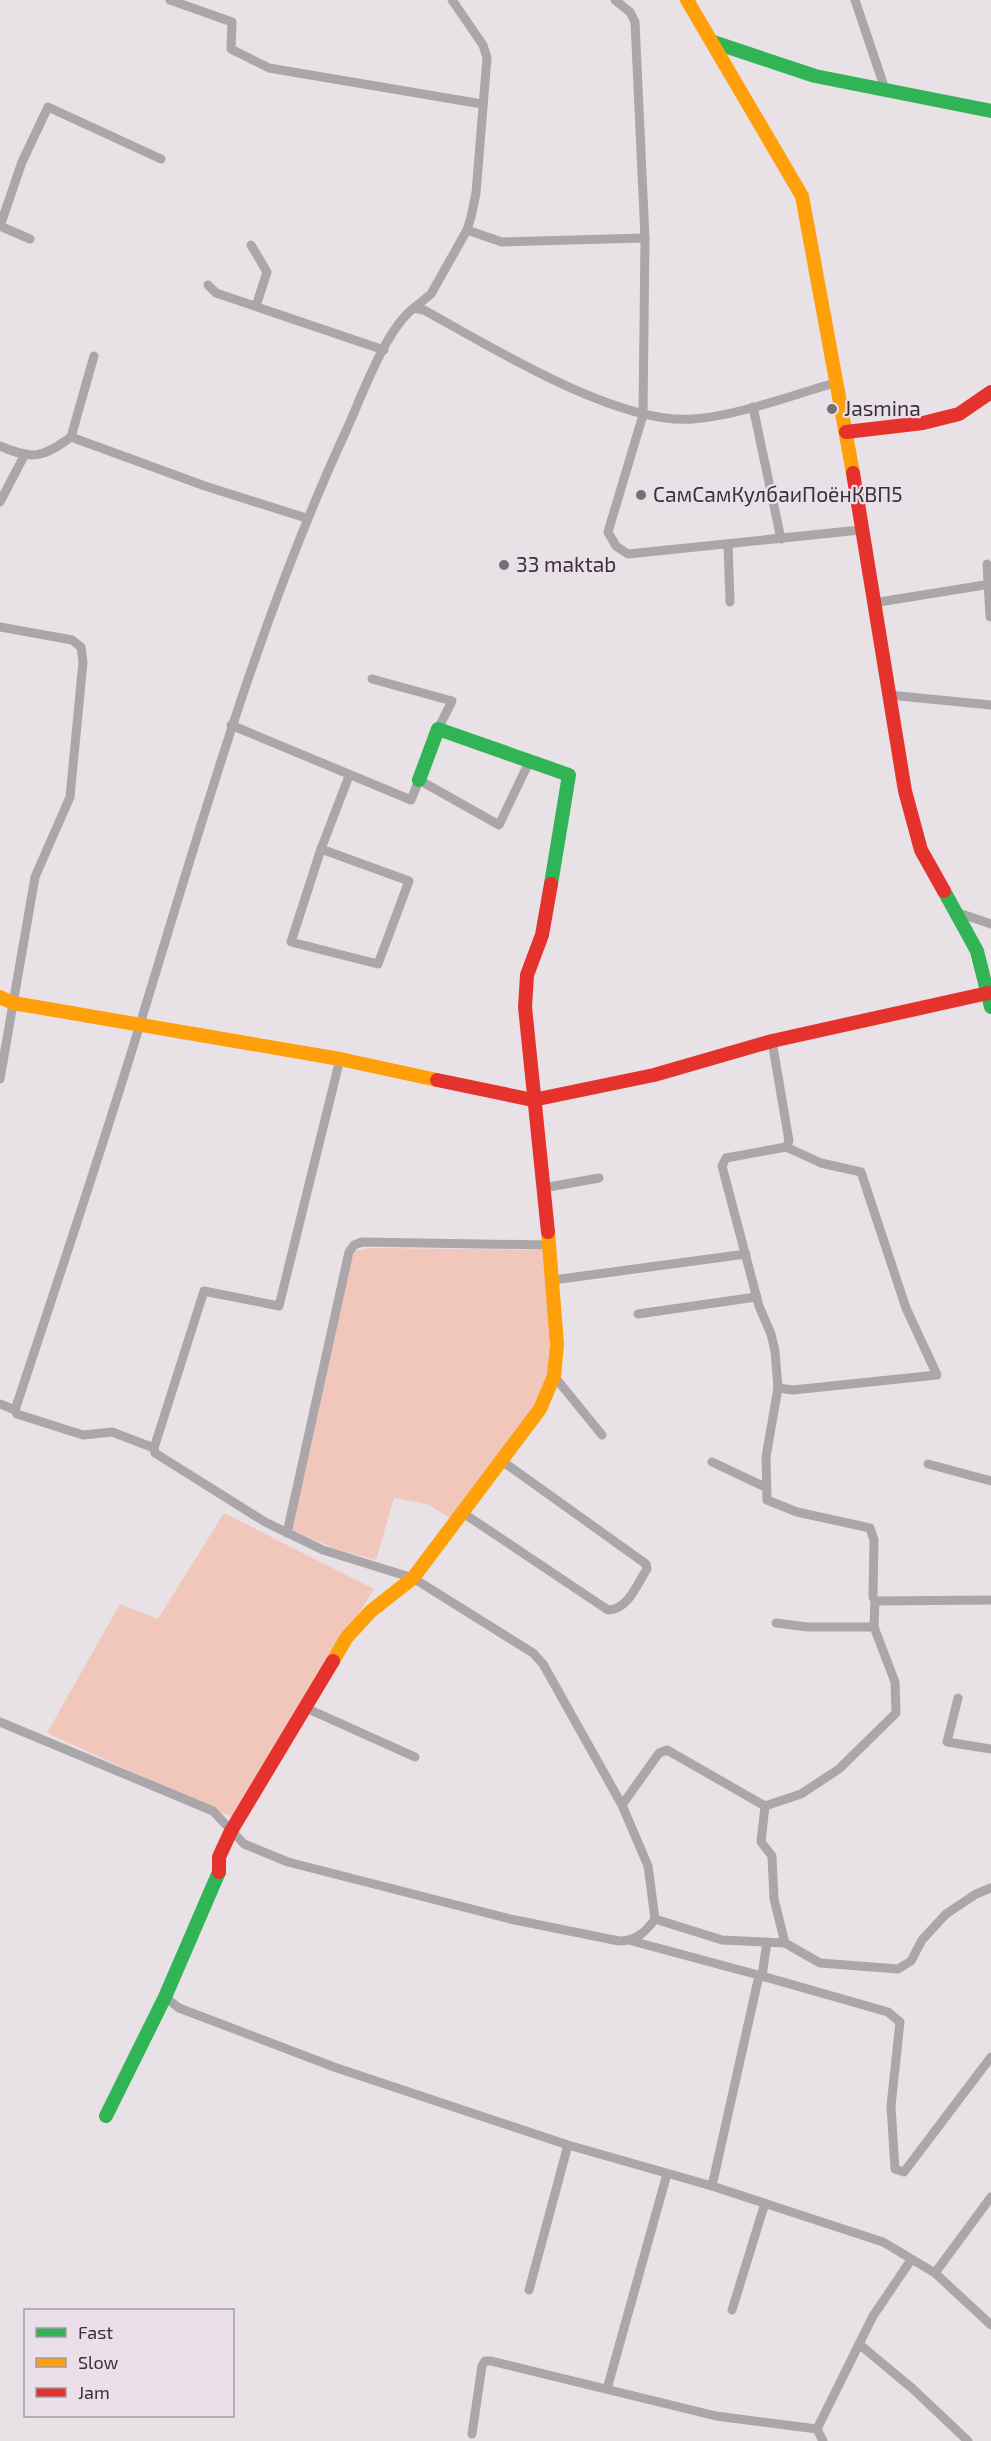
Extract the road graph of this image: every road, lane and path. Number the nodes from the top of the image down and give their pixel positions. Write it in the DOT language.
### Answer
graph roads {
  1 [pos="170,0"];
  2 [pos="452,0"];
  3 [pos="615,0"];
  4 [pos="687,0"];
  5 [pos="855,0"];
  6 [pos="713,42"];
  7 [pos="886,93"];
  8 [pos="482,104"];
  9 [pos="991,111"];
  10 [pos="161,159"];
  11 [pos="0,226"];
  12 [pos="467,230"];
  13 [pos="645,238"];
  14 [pos="30,239"];
  15 [pos="251,245"];
  16 [pos="208,285"];
  17 [pos="256,306"];
  18 [pos="414,308"];
  19 [pos="384,350"];
  20 [pos="94,356"];
  21 [pos="835,383"];
  22 [pos="991,392"];
  23 [pos="753,407"];
  24 [pos="643,415"];
  25 [pos="846,432"];
  26 [pos="71,437"];
  27 [pos="0,446"];
  28 [pos="24,456"];
  29 [pos="0,502"];
  30 [pos="306,518"];
  31 [pos="860,530"];
  32 [pos="781,539"];
  33 [pos="728,544"];
  34 [pos="987,564"];
  35 [pos="990,584"];
  36 [pos="730,602"];
  37 [pos="873,603"];
  38 [pos="990,617"];
  39 [pos="0,627"];
  40 [pos="372,679"];
  41 [pos="890,695"];
  42 [pos="991,705"];
  43 [pos="231,725"];
  44 [pos="438,729"];
  45 [pos="530,762"];
  46 [pos="349,776"];
  47 [pos="419,780"];
  48 [pos="321,849"];
  49 [pos="956,912"];
  50 [pos="991,924"];
  51 [pos="0,997"];
  52 [pos="989,1000"];
  53 [pos="14,1003"];
  54 [pos="141,1024"];
  55 [pos="772,1041"];
  56 [pos="340,1059"];
  57 [pos="0,1079"];
  58 [pos="533,1100"];
  59 [pos="786,1147"];
  60 [pos="599,1178"];
  61 [pos="543,1188"];
  62 [pos="548,1245"];
  63 [pos="746,1254"];
  64 [pos="553,1280"];
  65 [pos="756,1297"];
  66 [pos="638,1314"];
  67 [pos="554,1376"];
  68 [pos="778,1388"];
  69 [pos="0,1404"];
  70 [pos="15,1410"];
  71 [pos="602,1435"];
  72 [pos="154,1448"];
  73 [pos="502,1461"];
  74 [pos="712,1462"];
  75 [pos="928,1464"];
  76 [pos="991,1481"];
  77 [pos="765,1487"];
  78 [pos="462,1514"];
  79 [pos="287,1533"];
  80 [pos="413,1578"];
  81 [pos="991,1600"];
  82 [pos="875,1601"];
  83 [pos="776,1623"];
  84 [pos="874,1627"];
  85 [pos="958,1698"];
  86 [pos="306,1708"];
  87 [pos="0,1722"];
  88 [pos="991,1749"];
  89 [pos="415,1757"];
  90 [pos="622,1805"];
  91 [pos="765,1806"];
  92 [pos="231,1831"];
  93 [pos="991,1888"];
  94 [pos="655,1919"];
  95 [pos="632,1941"];
  96 [pos="766,1942"];
  97 [pos="785,1943"];
  98 [pos="762,1976"];
  99 [pos="165,1996"];
  100 [pos="991,2057"];
  101 [pos="106,2116"];
  102 [pos="568,2145"];
  103 [pos="667,2174"];
  104 [pos="712,2186"];
  105 [pos="991,2197"];
  106 [pos="765,2203"];
  107 [pos="911,2260"];
  108 [pos="934,2273"];
  109 [pos="530,2290"];
  110 [pos="732,2310"];
  111 [pos="991,2325"];
  112 [pos="859,2344"];
  113 [pos="607,2389"];
  114 [pos="817,2429"];
  115 [pos="472,2434"];
  116 [pos="823,2441"];
  117 [pos="968,2441"];
  1 -- 8 [label="street"];
  2 -- 8 [label="street"];
  3 -- 13 [label="street"];
  4 -- 6 [label="street"];
  5 -- 7 [label="street"];
  6 -- 7 [label="street"];
  6 -- 21 [label="street"];
  7 -- 9 [label="street"];
  8 -- 12 [label="street"];
  10 -- 11 [label="street"];
  11 -- 14 [label="street"];
  12 -- 13 [label="street"];
  12 -- 18 [label="street"];
  13 -- 24 [label="street"];
  15 -- 17 [label="street"];
  16 -- 17 [label="street"];
  17 -- 19 [label="street"];
  18 -- 19 [label="street"];
  18 -- 24 [label="street"];
  19 -- 30 [label="street"];
  20 -- 26 [label="street"];
  21 -- 23 [label="street"];
  21 -- 25 [label="street"];
  22 -- 25 [label="street"];
  23 -- 24 [label="street"];
  23 -- 32 [label="street"];
  24 -- 33 [label="street"];
  25 -- 31 [label="street"];
  26 -- 28 [label="street"];
  26 -- 30 [label="street"];
  27 -- 28 [label="street"];
  28 -- 29 [label="street"];
  30 -- 43 [label="street"];
  31 -- 32 [label="street"];
  31 -- 37 [label="street"];
  32 -- 33 [label="street"];
  33 -- 36 [label="street"];
  34 -- 35 [label="street"];
  35 -- 37 [label="street"];
  35 -- 38 [label="street"];
  37 -- 41 [label="street"];
  39 -- 53 [label="street"];
  40 -- 44 [label="street"];
  41 -- 42 [label="street"];
  41 -- 49 [label="street"];
  43 -- 46 [label="street"];
  43 -- 54 [label="street"];
  44 -- 45 [label="street"];
  44 -- 47 [label="street"];
  45 -- 47 [label="street"];
  45 -- 58 [label="street"];
  46 -- 47 [label="street"];
  46 -- 48 [label="street"];
  48 -- 48 [label="street"];
  49 -- 50 [label="street"];
  49 -- 52 [label="street"];
  51 -- 53 [label="street"];
  52 -- 55 [label="street"];
  53 -- 54 [label="street"];
  53 -- 57 [label="street"];
  54 -- 56 [label="street"];
  54 -- 70 [label="street"];
  55 -- 58 [label="street"];
  55 -- 59 [label="street"];
  56 -- 58 [label="street"];
  56 -- 72 [label="street"];
  58 -- 61 [label="street"];
  59 -- 63 [label="street"];
  59 -- 68 [label="street"];
  60 -- 61 [label="street"];
  61 -- 62 [label="street"];
  62 -- 64 [label="street"];
  62 -- 79 [label="street"];
  63 -- 64 [label="street"];
  63 -- 65 [label="street"];
  64 -- 67 [label="street"];
  65 -- 66 [label="street"];
  65 -- 68 [label="street"];
  67 -- 71 [label="street"];
  67 -- 73 [label="street"];
  68 -- 77 [label="street"];
  69 -- 70 [label="street"];
  70 -- 72 [label="street"];
  72 -- 79 [label="street"];
  73 -- 78 [label="street"];
  73 -- 78 [label="street"];
  74 -- 77 [label="street"];
  75 -- 76 [label="street"];
  77 -- 82 [label="street"];
  78 -- 80 [label="street"];
  79 -- 80 [label="street"];
  80 -- 86 [label="street"];
  80 -- 90 [label="street"];
  81 -- 82 [label="street"];
  82 -- 84 [label="street"];
  83 -- 84 [label="street"];
  84 -- 91 [label="street"];
  85 -- 88 [label="street"];
  86 -- 89 [label="street"];
  86 -- 92 [label="street"];
  87 -- 92 [label="street"];
  90 -- 91 [label="street"];
  90 -- 94 [label="street"];
  91 -- 97 [label="street"];
  92 -- 95 [label="street"];
  92 -- 99 [label="street"];
  93 -- 97 [label="street"];
  94 -- 95 [label="street"];
  94 -- 96 [label="street"];
  95 -- 98 [label="street"];
  96 -- 97 [label="street"];
  96 -- 98 [label="street"];
  98 -- 100 [label="street"];
  98 -- 104 [label="street"];
  99 -- 101 [label="street"];
  99 -- 102 [label="street"];
  102 -- 103 [label="street"];
  102 -- 109 [label="street"];
  103 -- 104 [label="street"];
  103 -- 113 [label="street"];
  104 -- 106 [label="street"];
  105 -- 108 [label="street"];
  106 -- 107 [label="street"];
  106 -- 110 [label="street"];
  107 -- 108 [label="street"];
  107 -- 112 [label="street"];
  108 -- 111 [label="street"];
  112 -- 114 [label="street"];
  112 -- 117 [label="street"];
  113 -- 114 [label="street"];
  113 -- 115 [label="street"];
  114 -- 116 [label="street"];
}
